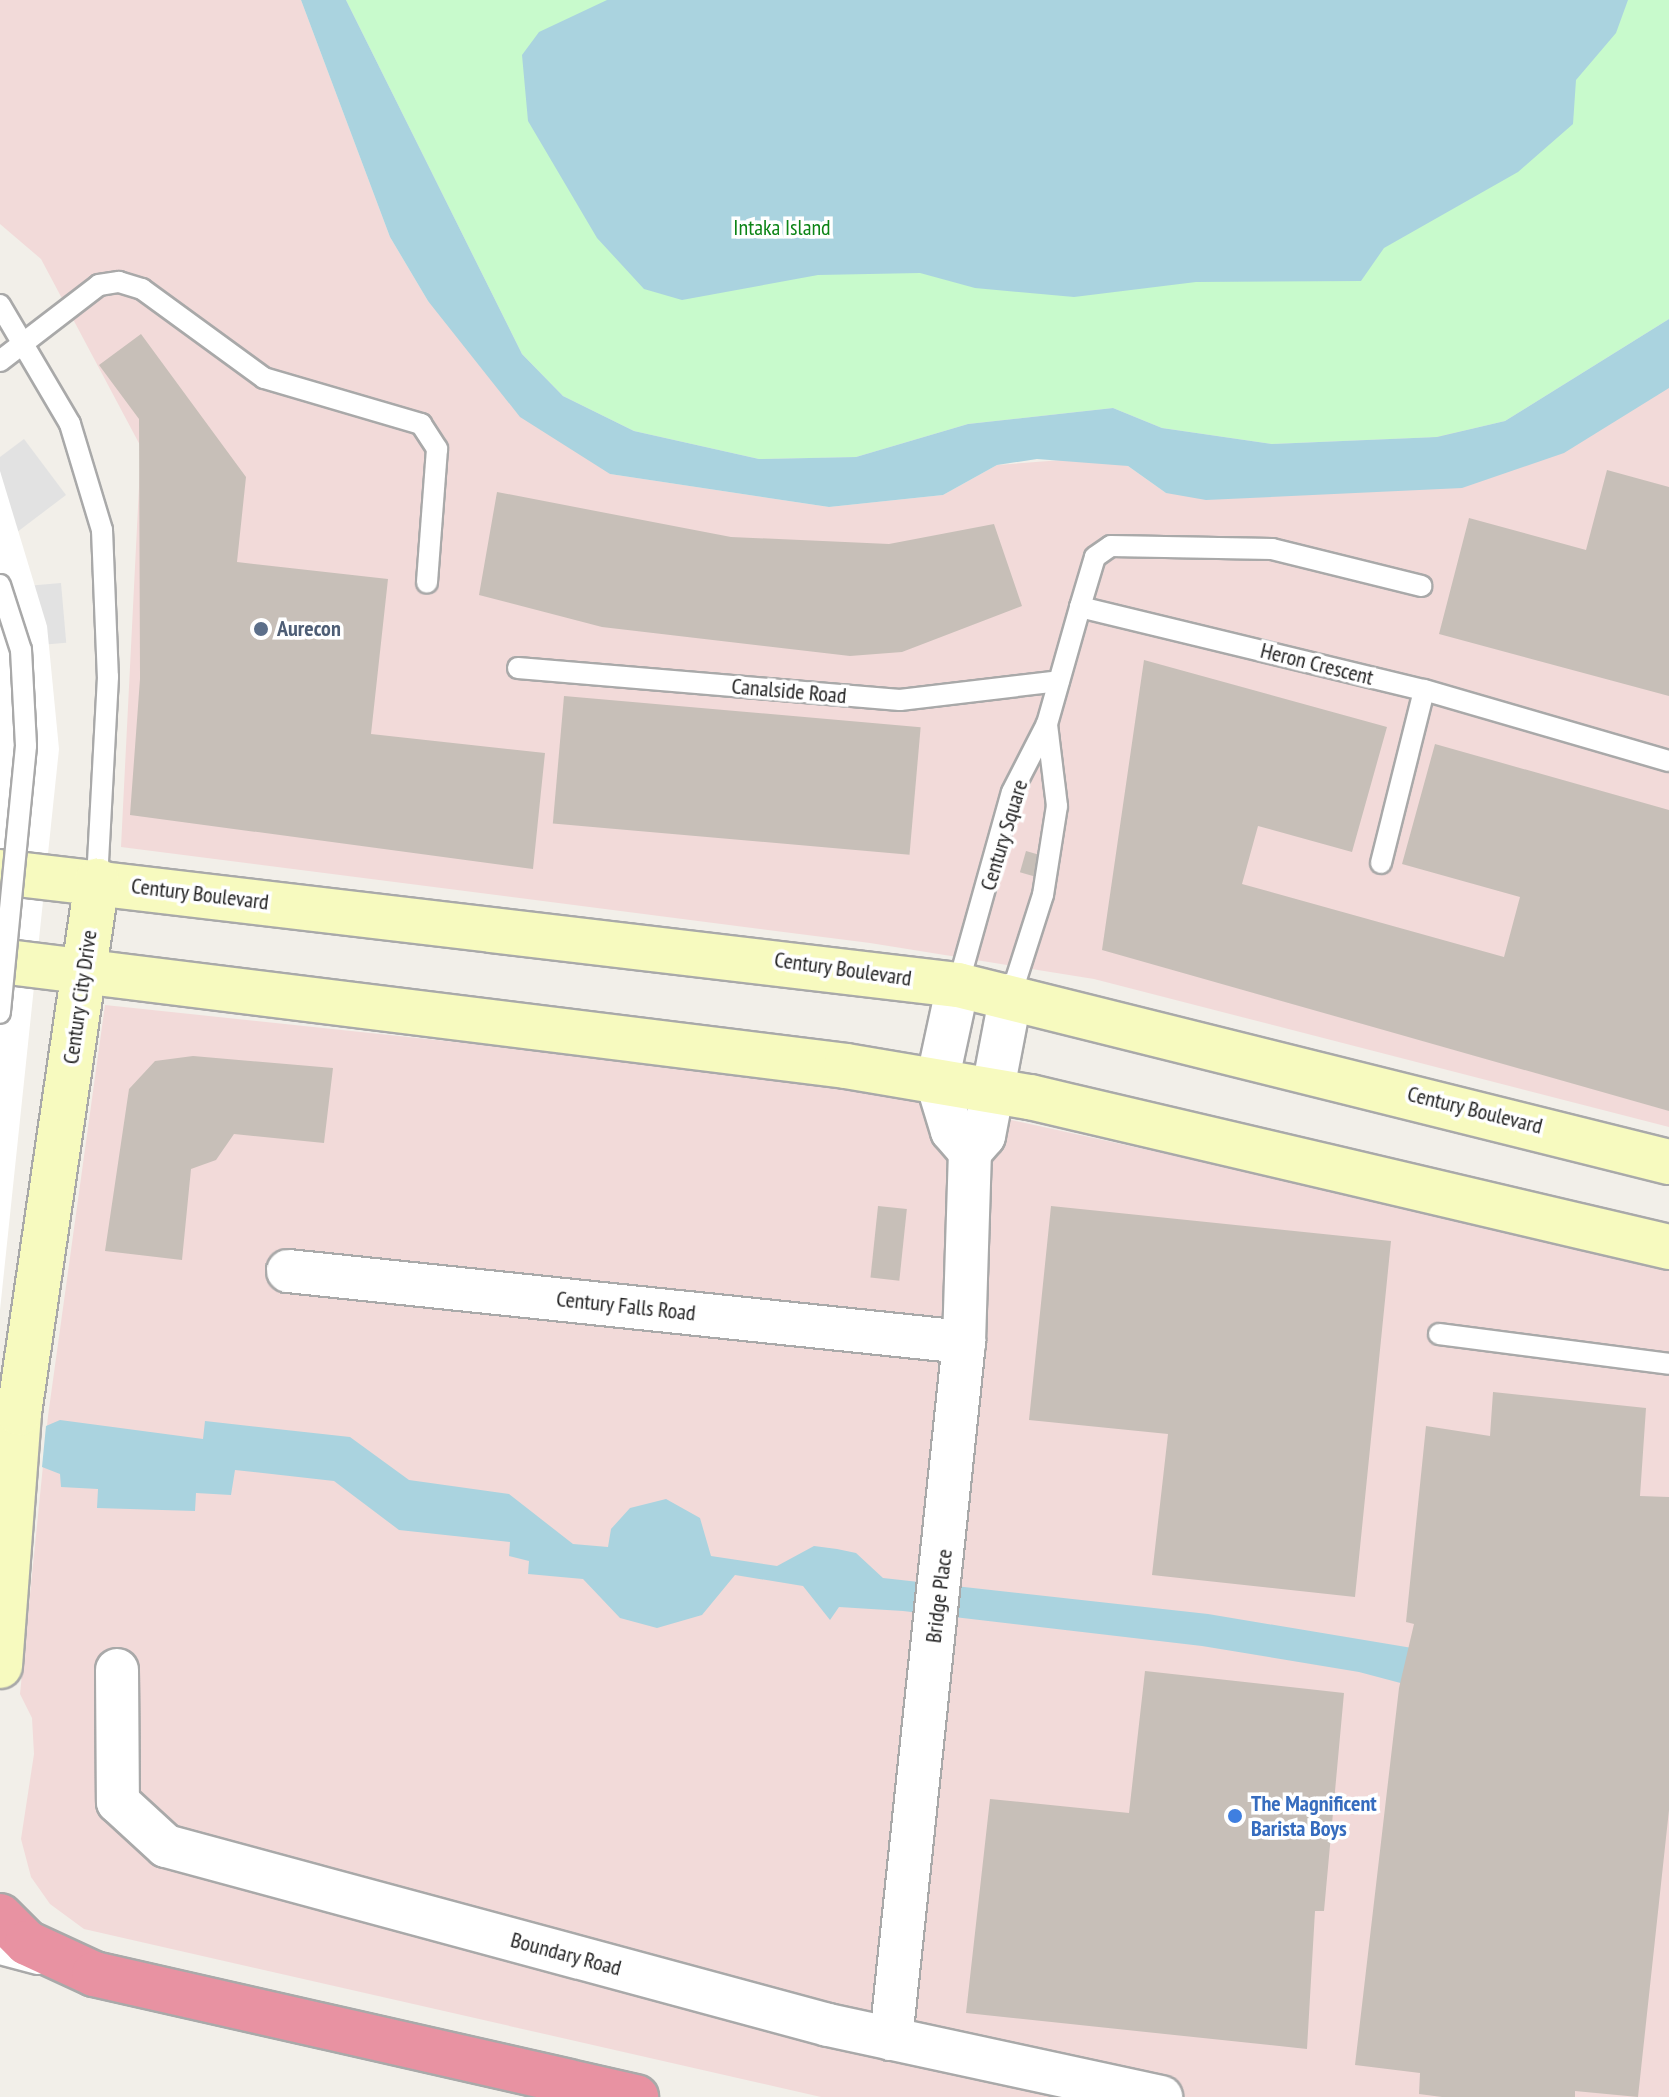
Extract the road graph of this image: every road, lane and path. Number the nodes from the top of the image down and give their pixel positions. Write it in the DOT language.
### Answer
graph roads {
  1 [pos="0,305"];
  2 [pos="23,343"];
  3 [pos="0,361"];
  4 [pos="427,583"];
  5 [pos="0,585"];
  6 [pos="1422,586"];
  7 [pos="1080,607"];
  8 [pos="518,668"];
  9 [pos="1059,681"];
  10 [pos="1424,690"];
  11 [pos="1047,724"];
  12 [pos="1669,761"];
  13 [pos="1381,863"];
  14 [pos="0,872"];
  15 [pos="97,881"];
  16 [pos="0,961"];
  17 [pos="84,970"];
  18 [pos="958,985"];
  19 [pos="1011,995"];
  20 [pos="0,1013"];
  21 [pos="937,1082"];
  22 [pos="991,1091"];
  23 [pos="970,1152"];
  24 [pos="1669,1162"];
  25 [pos="1669,1247"];
  26 [pos="288,1271"];
  27 [pos="1439,1334"];
  28 [pos="964,1342"];
  29 [pos="1669,1364"];
  30 [pos="0,1666"];
  31 [pos="117,1670"];
  32 [pos="0,1916"];
  33 [pos="0,1954"];
  34 [pos="94,1974"];
  35 [pos="891,2039"];
  36 [pos="636,2097"];
  37 [pos="1161,2097"];
  1 -- 2 [label="lane, Century City Drive"];
  2 -- 3 [label="lane"];
  2 -- 4 [label="lane"];
  2 -- 15 [label="lane, Century City Drive"];
  5 -- 20 [label="lane, bridge"];
  6 -- 7 [label="lane"];
  7 -- 9 [label="lane"];
  7 -- 10 [label="lane, Heron Crescent"];
  8 -- 9 [label="lane, Canalside Road"];
  9 -- 11 [label="lane"];
  10 -- 12 [label="lane, Heron Crescent"];
  10 -- 13 [label="lane"];
  11 -- 18 [label="lane, Century Square"];
  11 -- 19 [label="lane, Century Square"];
  14 -- 15 [label="main road, Century Boulevard"];
  15 -- 17 [label="main road, Century City Drive"];
  15 -- 18 [label="main road, Century Boulevard"];
  16 -- 17 [label="main road"];
  17 -- 21 [label="main road"];
  17 -- 30 [label="main road, Century City Drive"];
  18 -- 19 [label="main road, Century Boulevard"];
  18 -- 21 [label="street"];
  19 -- 22 [label="street, Bridge Place"];
  19 -- 24 [label="main road, Century Boulevard"];
  21 -- 22 [label="main road"];
  21 -- 23 [label="street"];
  22 -- 23 [label="street, Bridge Place"];
  22 -- 25 [label="main road"];
  23 -- 28 [label="street, Bridge Place"];
  26 -- 28 [label="street, Century Falls Road"];
  27 -- 29 [label="lane"];
  28 -- 35 [label="street, Bridge Place"];
  31 -- 35 [label="street, Boundary Road"];
  32 -- 34 [label="highway"];
  33 -- 34 [label="lane"];
  34 -- 36 [label="highway"];
  35 -- 37 [label="street, Boundary Road"];
}
